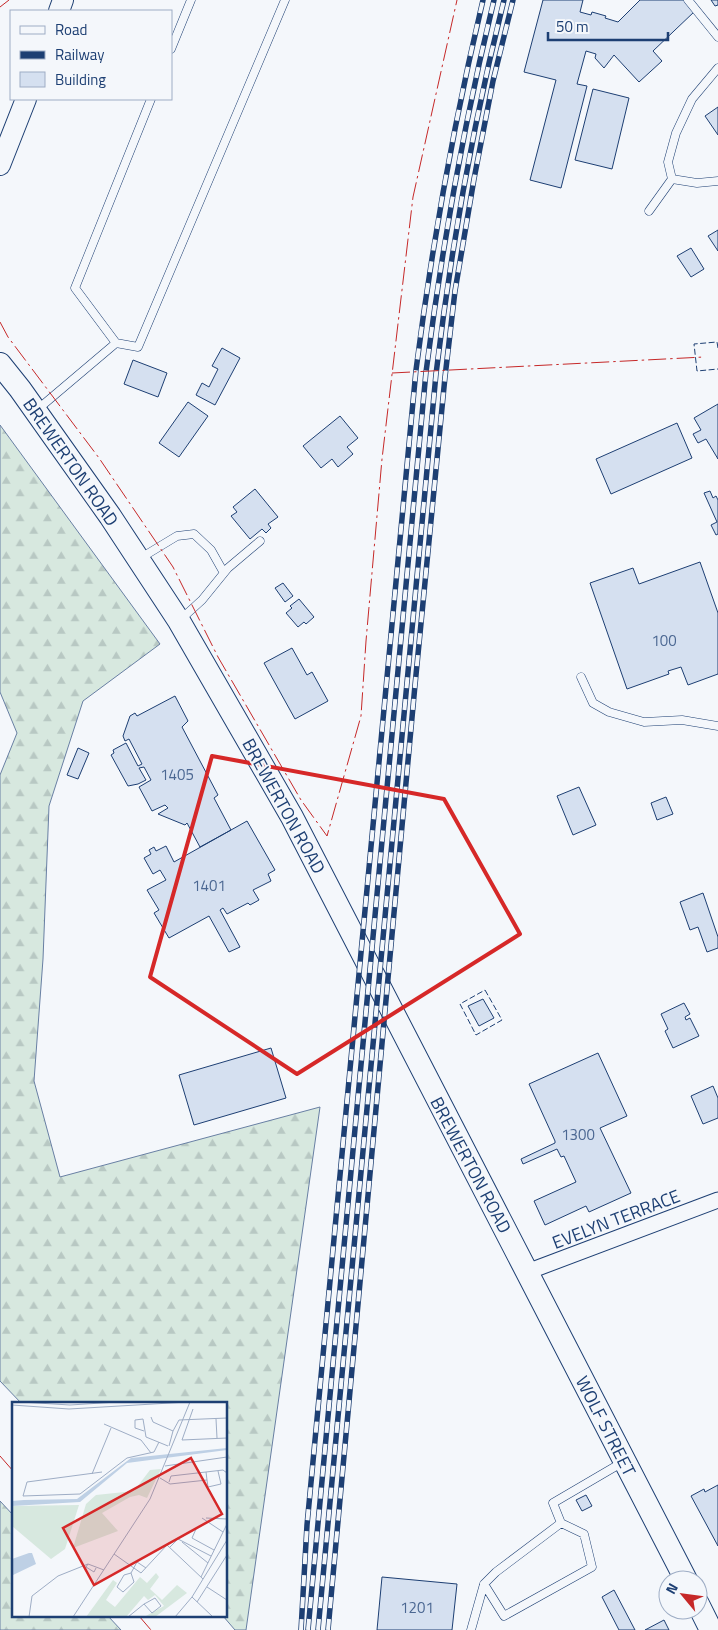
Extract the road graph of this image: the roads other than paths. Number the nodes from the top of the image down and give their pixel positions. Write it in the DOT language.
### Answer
graph roads {
  1 [pos="191,0"];
  2 [pos="285,0"];
  3 [pos="688,0"];
  4 [pos="718,37"];
  5 [pos="172,47"];
  6 [pos="718,68"];
  7 [pos="26,100"];
  8 [pos="151,100"];
  9 [pos="0,165"];
  10 [pos="672,179"];
  11 [pos="718,181"];
  12 [pos="649,211"];
  13 [pos="116,343"];
  14 [pos="0,364"];
  15 [pos="36,411"];
  16 [pos="260,541"];
  17 [pos="138,559"];
  18 [pos="224,573"];
  19 [pos="179,621"];
  20 [pos="581,676"];
  21 [pos="718,726"];
  22 [pos="718,1200"];
  23 [pos="527,1272"];
  24 [pos="624,1461"];
  25 [pos="561,1523"];
  26 [pos="681,1570"];
  27 [pos="484,1584"];
  28 [pos="471,1630"];
  1 -- 5 [label="lane"];
  2 -- 13 [label="lane"];
  3 -- 4 [label="lane"];
  6 -- 10 [label="lane"];
  7 -- 9 [label="street"];
  8 -- 13 [label="lane"];
  10 -- 11 [label="lane"];
  10 -- 12 [label="lane"];
  13 -- 15 [label="lane"];
  14 -- 15 [label="main road, BREWERTON ROAD"];
  15 -- 17 [label="main road, BREWERTON ROAD"];
  16 -- 18 [label="lane"];
  17 -- 18 [label="lane"];
  17 -- 19 [label="main road, BREWERTON ROAD"];
  18 -- 19 [label="lane"];
  19 -- 23 [label="main road, BREWERTON ROAD"];
  20 -- 21 [label="lane"];
  22 -- 23 [label="street, EVELYN TERRACE"];
  23 -- 24 [label="main road, WOLF STREET"];
  24 -- 25 [label="lane"];
  24 -- 26 [label="main road, WOLF STREET"];
  25 -- 27 [label="lane"];
  25 -- 27 [label="lane"];
  27 -- 28 [label="lane"];
}
